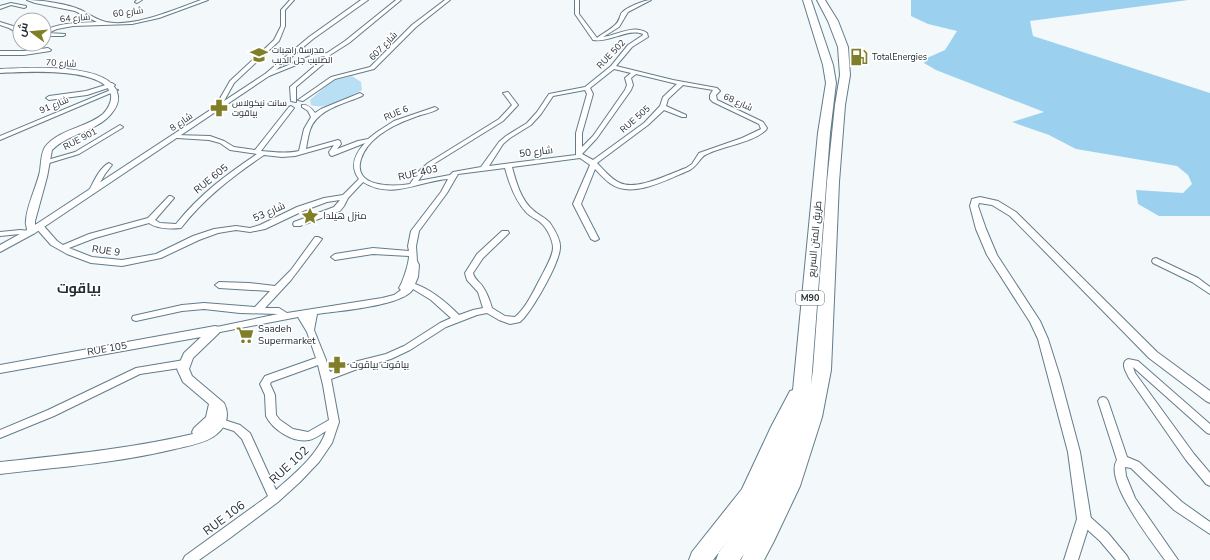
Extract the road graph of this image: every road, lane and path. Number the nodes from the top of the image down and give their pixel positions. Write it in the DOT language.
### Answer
graph roads {
  1 [pos="29,0"];
  2 [pos="206,0"];
  3 [pos="292,0"];
  4 [pos="365,0"];
  5 [pos="399,0"];
  6 [pos="448,0"];
  7 [pos="577,0"];
  8 [pos="649,0"];
  9 [pos="807,0"];
  10 [pos="821,0"];
  11 [pos="24,7"];
  12 [pos="0,8"];
  13 [pos="815,21"];
  14 [pos="833,21"];
  15 [pos="0,23"];
  16 [pos="104,23"];
  17 [pos="12,28"];
  18 [pos="63,35"];
  19 [pos="598,40"];
  20 [pos="32,52"];
  21 [pos="0,53"];
  22 [pos="328,54"];
  23 [pos="613,67"];
  24 [pos="0,71"];
  25 [pos="636,72"];
  26 [pos="267,75"];
  27 [pos="682,83"];
  28 [pos="114,88"];
  29 [pos="587,88"];
  30 [pos="506,93"];
  31 [pos="360,95"];
  32 [pos="49,98"];
  33 [pos="300,102"];
  34 [pos="663,107"];
  35 [pos="291,108"];
  36 [pos="435,109"];
  37 [pos="217,110"];
  38 [pos="310,110"];
  39 [pos="323,110"];
  40 [pos="684,116"];
  41 [pos="314,117"];
  42 [pos="120,127"];
  43 [pos="177,136"];
  44 [pos="0,138"];
  45 [pos="369,141"];
  46 [pos="302,152"];
  47 [pos="259,153"];
  48 [pos="580,155"];
  49 [pos="46,162"];
  50 [pos="594,164"];
  51 [pos="109,166"];
  52 [pos="508,166"];
  53 [pos="484,168"];
  54 [pos="453,177"];
  55 [pos="362,179"];
  56 [pos="370,185"];
  57 [pos="412,186"];
  58 [pos="350,191"];
  59 [pos="91,192"];
  60 [pos="344,197"];
  61 [pos="171,198"];
  62 [pos="151,220"];
  63 [pos="297,224"];
  64 [pos="33,230"];
  65 [pos="505,233"];
  66 [pos="0,234"];
  67 [pos="595,238"];
  68 [pos="318,239"];
  69 [pos="178,247"];
  70 [pos="62,248"];
  71 [pos="0,249"];
  72 [pos="335,257"];
  73 [pos="412,258"];
  74 [pos="1156,261"];
  75 [pos="409,284"];
  76 [pos="219,285"];
  77 [pos="277,289"];
  78 [pos="1210,291"];
  79 [pos="488,310"];
  80 [pos="258,311"];
  81 [pos="313,312"];
  82 [pos="301,314"];
  83 [pos="286,316"];
  84 [pos="136,318"];
  85 [pos="457,319"];
  86 [pos="215,330"];
  87 [pos="310,330"];
  88 [pos="322,360"];
  89 [pos="184,364"];
  90 [pos="0,369"];
  91 [pos="327,377"];
  92 [pos="802,386"];
  93 [pos="1210,398"];
  94 [pos="1103,401"];
  95 [pos="216,421"];
  96 [pos="334,422"];
  97 [pos="1210,430"];
  98 [pos="0,434"];
  99 [pos="1123,462"];
  100 [pos="0,468"];
  101 [pos="1210,481"];
  102 [pos="274,497"];
  103 [pos="1084,519"];
  104 [pos="1210,529"];
  105 [pos="189,560"];
  106 [pos="700,560"];
  107 [pos="727,560"];
  108 [pos="752,560"];
  109 [pos="1071,560"];
  110 [pos="1123,560"];
  111 [pos="1172,560"];
  1 -- 16 [label="street, شارع 60"];
  2 -- 16 [label="street, شارع 60"];
  3 -- 37 [label="street"];
  4 -- 26 [label="street, شارع 8"];
  5 -- 22 [label="street"];
  6 -- 33 [label="street, شارع 607"];
  7 -- 19 [label="street"];
  8 -- 19 [label="street"];
  9 -- 13 [label="highway, طريق المتن السريع / M90"];
  10 -- 14 [label="highway, طريق المتن السريع / M90"];
  11 -- 12 [label="street"];
  13 -- 14 [label="highway"];
  13 -- 92 [label="highway, طريق المتن السريع / M90"];
  14 -- 108 [label="highway, طريق المتن السريع / M90"];
  15 -- 17 [label="street"];
  16 -- 18 [label="street, شارع 64"];
  19 -- 23 [label="street, RUE 502"];
  20 -- 21 [label="street"];
  22 -- 26 [label="street"];
  22 -- 33 [label="street"];
  23 -- 25 [label="street"];
  23 -- 29 [label="street, RUE 502"];
  24 -- 28 [label="street, شارع 70"];
  25 -- 27 [label="street"];
  25 -- 48 [label="street"];
  26 -- 37 [label="street, شارع 8"];
  27 -- 34 [label="street, RUE 505"];
  27 -- 50 [label="street, شارع 68"];
  28 -- 32 [label="street"];
  28 -- 44 [label="street, شارع 91"];
  28 -- 49 [label="street"];
  29 -- 48 [label="street"];
  29 -- 53 [label="street, RUE 502"];
  30 -- 57 [label="street"];
  31 -- 39 [label="street"];
  33 -- 35 [label="street"];
  33 -- 35 [label="street, RUE 605"];
  33 -- 38 [label="street"];
  34 -- 40 [label="street"];
  34 -- 50 [label="street, RUE 505"];
  35 -- 47 [label="street, RUE 605"];
  36 -- 45 [label="street, RUE 6"];
  37 -- 43 [label="street, شارع 8"];
  38 -- 39 [label="street"];
  38 -- 41 [label="street"];
  39 -- 41 [label="street"];
  41 -- 46 [label="street"];
  42 -- 49 [label="street, RUE 901"];
  43 -- 47 [label="street"];
  43 -- 59 [label="street, شارع 8"];
  45 -- 46 [label="street"];
  45 -- 55 [label="street"];
  46 -- 47 [label="street"];
  47 -- 62 [label="street, RUE 605"];
  48 -- 50 [label="street"];
  48 -- 52 [label="street, شارع 50"];
  49 -- 64 [label="street"];
  50 -- 67 [label="street"];
  51 -- 59 [label="street"];
  52 -- 53 [label="street, شارع 50"];
  52 -- 79 [label="street"];
  53 -- 54 [label="street, شارع 50"];
  54 -- 57 [label="street, RUE 403"];
  54 -- 73 [label="street"];
  55 -- 56 [label="street, RUE 403"];
  55 -- 58 [label="street"];
  56 -- 57 [label="street, RUE 403"];
  56 -- 58 [label="street"];
  58 -- 60 [label="street"];
  59 -- 64 [label="street, شارع 8"];
  60 -- 63 [label="street"];
  60 -- 69 [label="street, شارع 53"];
  61 -- 62 [label="street"];
  62 -- 70 [label="street"];
  64 -- 66 [label="street"];
  64 -- 70 [label="street, RUE 9"];
  64 -- 71 [label="street, شارع 8"];
  65 -- 79 [label="street"];
  68 -- 77 [label="street"];
  69 -- 70 [label="street, RUE 9"];
  72 -- 73 [label="street"];
  73 -- 75 [label="street"];
  74 -- 78 [label="street"];
  75 -- 81 [label="street"];
  75 -- 85 [label="street"];
  76 -- 77 [label="street"];
  77 -- 80 [label="street"];
  79 -- 85 [label="street"];
  80 -- 83 [label="street"];
  80 -- 84 [label="street"];
  81 -- 82 [label="street"];
  81 -- 87 [label="street"];
  82 -- 83 [label="street"];
  82 -- 87 [label="street, RUE 102"];
  83 -- 86 [label="street"];
  85 -- 91 [label="street"];
  86 -- 89 [label="street"];
  86 -- 90 [label="street, RUE 105"];
  87 -- 88 [label="street, RUE 102"];
  88 -- 91 [label="street, RUE 102"];
  88 -- 96 [label="street"];
  89 -- 95 [label="street"];
  89 -- 98 [label="street"];
  91 -- 96 [label="street, RUE 102"];
  92 -- 106 [label="highway"];
  92 -- 107 [label="highway, طريق المتن السريع / M90"];
  93 -- 103 [label="street"];
  94 -- 99 [label="street"];
  95 -- 100 [label="street"];
  95 -- 102 [label="street, RUE 102"];
  96 -- 102 [label="street, RUE 102"];
  97 -- 101 [label="street"];
  99 -- 104 [label="street"];
  99 -- 111 [label="street"];
  102 -- 105 [label="street, RUE 106"];
  103 -- 109 [label="street"];
  103 -- 110 [label="street"];
}
